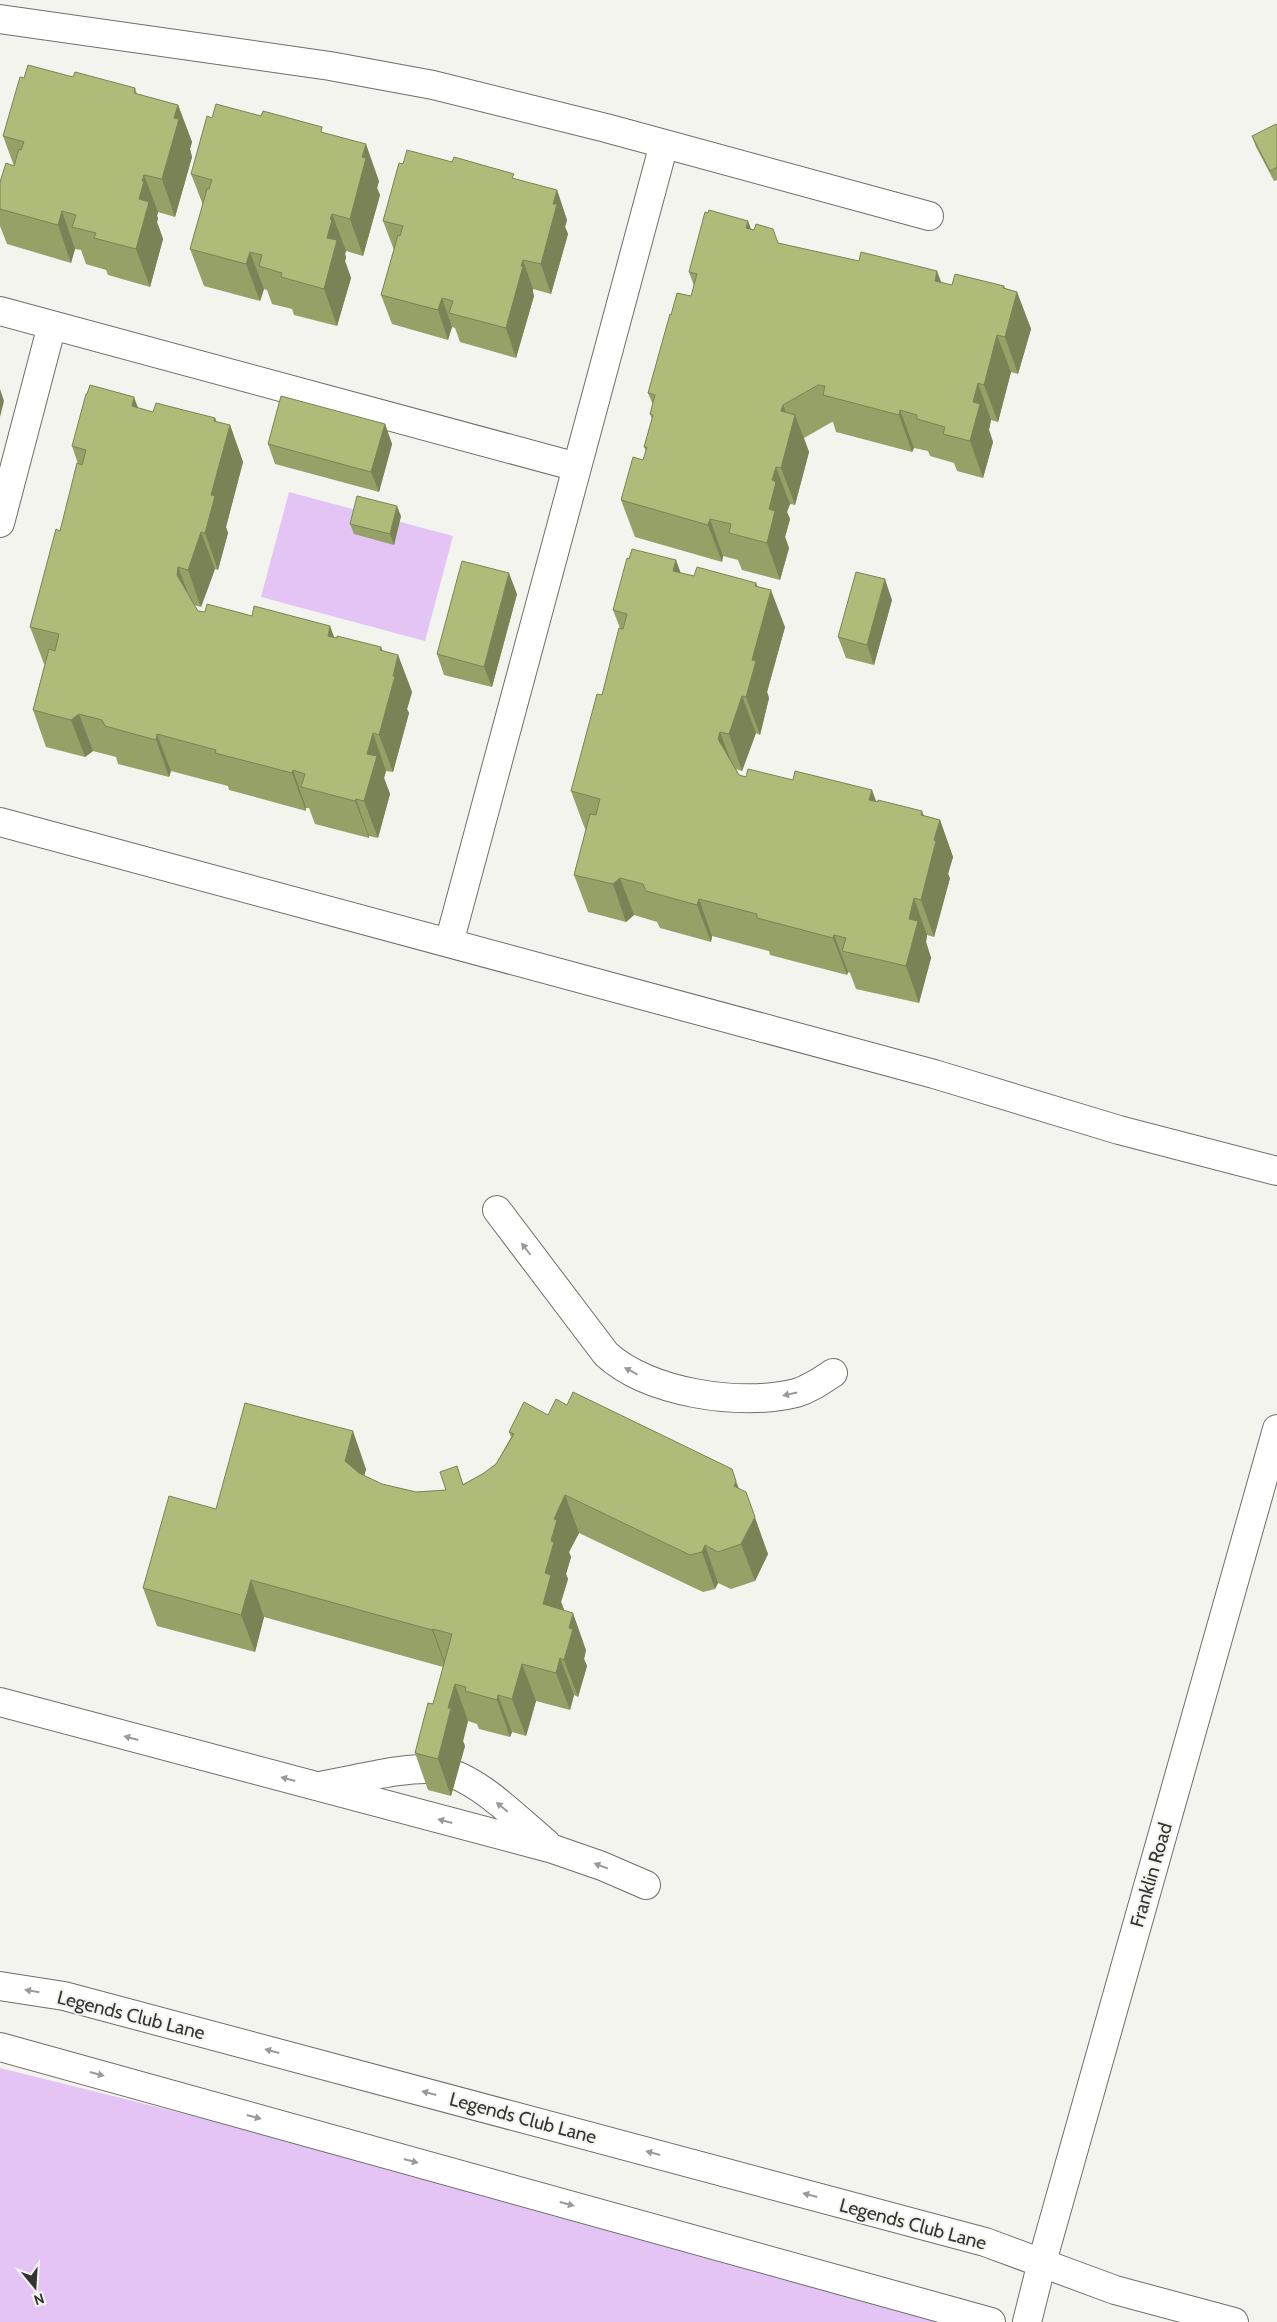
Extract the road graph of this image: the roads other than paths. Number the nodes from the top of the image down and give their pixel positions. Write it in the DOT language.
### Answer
graph roads {
  1 [pos="0,19"];
  2 [pos="664,144"];
  3 [pos="930,216"];
  4 [pos="0,311"];
  5 [pos="52,325"];
  6 [pos="577,467"];
  7 [pos="0,523"];
  8 [pos="0,822"];
  9 [pos="449,944"];
  10 [pos="1277,1171"];
  11 [pos="497,1210"];
  12 [pos="833,1373"];
  13 [pos="1277,1428"];
  14 [pos="0,1702"];
  15 [pos="315,1786"];
  16 [pos="553,1849"];
  17 [pos="646,1885"];
  18 [pos="0,1986"];
  19 [pos="0,2047"];
  20 [pos="1042,2262"];
  21 [pos="991,2322"];
  22 [pos="1027,2322"];
  23 [pos="1234,2322"];
  1 -- 2 [label="street"];
  2 -- 3 [label="street"];
  2 -- 6 [label="street"];
  4 -- 5 [label="street"];
  5 -- 6 [label="street"];
  5 -- 7 [label="street"];
  6 -- 9 [label="street"];
  8 -- 9 [label="street"];
  9 -- 10 [label="street"];
  12 -- 11 [label="street, one-way"];
  13 -- 20 [label="street, Franklin Road"];
  15 -- 14 [label="street, one-way"];
  16 -- 15 [label="street, one-way"];
  16 -- 15 [label="street, one-way"];
  17 -- 16 [label="street, one-way"];
  20 -- 18 [label="street, Legends Club Lane, one-way"];
  19 -- 21 [label="street, one-way"];
  20 -- 22 [label="street, Franklin Road"];
  20 -- 23 [label="street, Legends Club Lane"];
}
